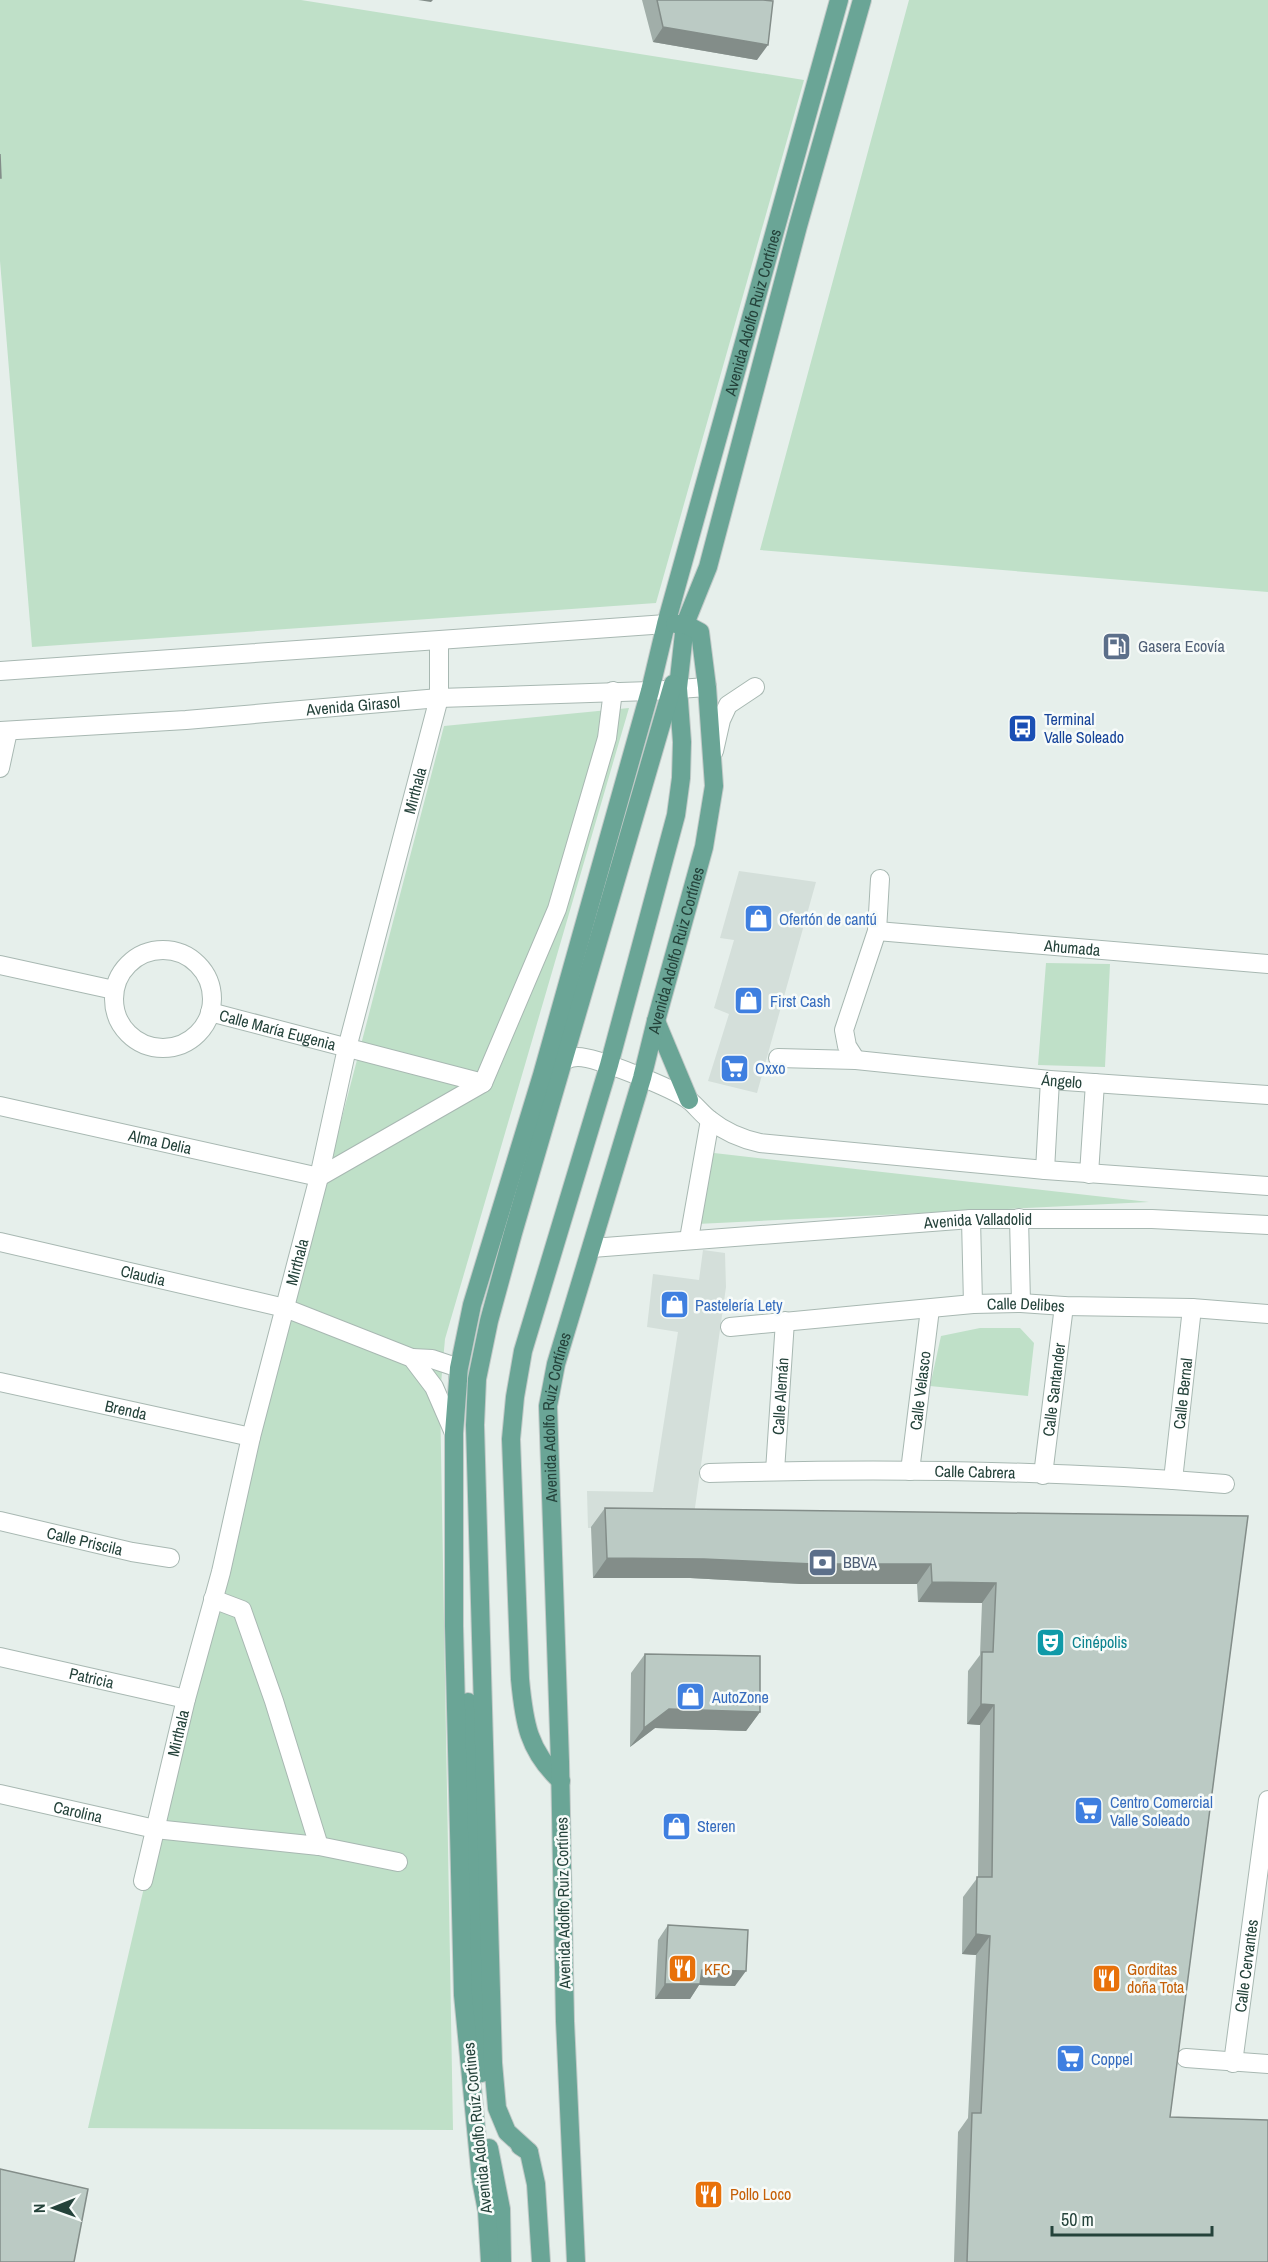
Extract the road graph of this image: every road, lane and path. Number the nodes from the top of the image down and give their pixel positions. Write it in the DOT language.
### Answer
graph roads {
  1 [pos="839,0"];
  2 [pos="862,0"];
  3 [pos="681,626"];
  4 [pos="439,641"];
  5 [pos="0,671"];
  6 [pos="708,687"];
  7 [pos="755,687"];
  8 [pos="665,689"];
  9 [pos="613,691"];
  10 [pos="439,698"];
  11 [pos="4,731"];
  12 [pos="713,765"];
  13 [pos="0,768"];
  14 [pos="880,879"];
  15 [pos="877,931"];
  16 [pos="1268,964"];
  17 [pos="0,965"];
  18 [pos="114,990"];
  19 [pos="210,1012"];
  20 [pos="656,1021"];
  21 [pos="347,1048"];
  22 [pos="778,1058"];
  23 [pos="856,1060"];
  24 [pos="609,1065"];
  25 [pos="552,1068"];
  26 [pos="642,1078"];
  27 [pos="1050,1080"];
  28 [pos="483,1083"];
  29 [pos="1095,1083"];
  30 [pos="1268,1095"];
  31 [pos="689,1100"];
  32 [pos="0,1106"];
  33 [pos="710,1120"];
  34 [pos="1045,1170"];
  35 [pos="1089,1174"];
  36 [pos="319,1177"];
  37 [pos="1268,1186"];
  38 [pos="1018,1218"];
  39 [pos="971,1219"];
  40 [pos="1268,1225"];
  41 [pos="689,1239"];
  42 [pos="0,1242"];
  43 [pos="592,1248"];
  44 [pos="1021,1303"];
  45 [pos="973,1304"];
  46 [pos="1064,1306"];
  47 [pos="285,1308"];
  48 [pos="1192,1308"];
  49 [pos="930,1309"];
  50 [pos="1268,1314"];
  51 [pos="785,1321"];
  52 [pos="730,1327"];
  53 [pos="412,1358"];
  54 [pos="459,1368"];
  55 [pos="0,1382"];
  56 [pos="458,1390"];
  57 [pos="453,1433"];
  58 [pos="251,1437"];
  59 [pos="775,1471"];
  60 [pos="910,1471"];
  61 [pos="710,1473"];
  62 [pos="1043,1474"];
  63 [pos="1173,1480"];
  64 [pos="1225,1484"];
  65 [pos="0,1521"];
  66 [pos="170,1558"];
  67 [pos="213,1599"];
  68 [pos="0,1657"];
  69 [pos="186,1699"];
  70 [pos="561,1781"];
  71 [pos="0,1794"];
  72 [pos="1268,1800"];
  73 [pos="155,1829"];
  74 [pos="319,1846"];
  75 [pos="399,1862"];
  76 [pos="143,1881"];
  77 [pos="1186,2058"];
  78 [pos="1233,2062"];
  79 [pos="1268,2064"];
  80 [pos="521,2147"];
  81 [pos="490,2158"];
  82 [pos="481,2180"];
  83 [pos="490,2262"];
  84 [pos="502,2262"];
  85 [pos="541,2262"];
  86 [pos="576,2262"];
  1 -- 3 [label="main road, Avenida Adolfo Ruiz Cortínes"];
  2 -- 3 [label="main road"];
  3 -- 4 [label="street"];
  3 -- 6 [label="main road, Avenida Adolfo Ruiz Cortínes"];
  3 -- 8 [label="main road, Avenida Adolfo Ruiz Cortínes"];
  3 -- 8 [label="main road"];
  4 -- 5 [label="street"];
  4 -- 10 [label="street, Mirthala"];
  6 -- 8 [label="street, Avenida Girasol"];
  6 -- 12 [label="main road, Avenida Adolfo Ruiz Cortínes"];
  7 -- 12 [label="street"];
  8 -- 9 [label="street, Avenida Girasol"];
  8 -- 24 [label="main road"];
  8 -- 25 [label="main road, Avenida Adolfo Ruiz Cortínes"];
  8 -- 25 [label="main road"];
  9 -- 10 [label="street, Avenida Girasol"];
  9 -- 28 [label="street"];
  10 -- 11 [label="street, Avenida Girasol"];
  10 -- 21 [label="street, Mirthala"];
  11 -- 13 [label="street"];
  12 -- 20 [label="main road, Avenida Adolfo Ruiz Cortínes"];
  14 -- 15 [label="street"];
  15 -- 16 [label="street, Ahumada"];
  15 -- 23 [label="street"];
  17 -- 18 [label="street"];
  18 -- 19 [label="street, Calle María Eugenia"];
  18 -- 19 [label="street, Calle María Eugenia"];
  19 -- 21 [label="street, Calle María Eugenia"];
  20 -- 26 [label="main road, Avenida Adolfo Ruiz Cortínes"];
  20 -- 31 [label="main road"];
  21 -- 28 [label="street, Calle María Eugenia"];
  21 -- 36 [label="street, Mirthala"];
  22 -- 23 [label="street, Ángelo"];
  23 -- 27 [label="street, Ángelo"];
  24 -- 25 [label="street"];
  24 -- 26 [label="street"];
  24 -- 70 [label="main road"];
  25 -- 54 [label="main road, Avenida Adolfo Ruiz Cortínes"];
  25 -- 80 [label="main road"];
  25 -- 81 [label="main road"];
  26 -- 31 [label="street"];
  26 -- 43 [label="main road, Avenida Adolfo Ruiz Cortínes"];
  27 -- 29 [label="street, Ángelo"];
  27 -- 34 [label="street"];
  28 -- 36 [label="street"];
  29 -- 30 [label="street, Ángelo"];
  29 -- 35 [label="street"];
  31 -- 33 [label="street"];
  32 -- 36 [label="street, Alma Delia"];
  33 -- 34 [label="street"];
  33 -- 41 [label="street"];
  34 -- 35 [label="street"];
  35 -- 37 [label="street"];
  36 -- 47 [label="street, Mirthala"];
  38 -- 39 [label="street, Avenida Valladolid"];
  38 -- 40 [label="street, Avenida Valladolid"];
  38 -- 44 [label="street"];
  39 -- 41 [label="street, Avenida Valladolid"];
  39 -- 45 [label="street"];
  41 -- 43 [label="street, Avenida Valladolid"];
  42 -- 47 [label="street, Claudia"];
  43 -- 70 [label="main road, Avenida Adolfo Ruiz Cortínes"];
  44 -- 45 [label="street, Calle Delibes"];
  44 -- 46 [label="street, Calle Delibes"];
  45 -- 49 [label="street, Calle Delibes"];
  46 -- 48 [label="street, Calle Delibes"];
  46 -- 62 [label="street, Calle Santander"];
  47 -- 53 [label="street, Claudia"];
  47 -- 58 [label="street, Mirthala"];
  48 -- 50 [label="street, Calle Delibes"];
  48 -- 63 [label="street, Calle Bernal"];
  49 -- 51 [label="street, Calle Delibes"];
  49 -- 60 [label="street, Calle Velasco"];
  51 -- 52 [label="street, Calle Delibes"];
  51 -- 59 [label="street, Calle Alemán"];
  53 -- 54 [label="street, Claudia"];
  53 -- 57 [label="street"];
  54 -- 56 [label="street"];
  55 -- 58 [label="street, Brenda"];
  56 -- 57 [label="main road"];
  57 -- 82 [label="main road, Avenida Adolfo Ruíz Cortines"];
  58 -- 67 [label="street, Mirthala"];
  59 -- 60 [label="street, Calle Cabrera"];
  59 -- 61 [label="street, Calle Cabrera"];
  60 -- 62 [label="street, Calle Cabrera"];
  62 -- 63 [label="street, Calle Cabrera"];
  63 -- 64 [label="street, Calle Cabrera"];
  65 -- 66 [label="street, Calle Priscila"];
  67 -- 69 [label="street, Mirthala"];
  67 -- 74 [label="street"];
  68 -- 69 [label="street, Patricia"];
  69 -- 73 [label="street, Mirthala"];
  70 -- 86 [label="main road, Avenida Adolfo Ruiz Cortínes"];
  71 -- 73 [label="street, Carolina"];
  72 -- 78 [label="street, Calle Cervantes"];
  73 -- 74 [label="street, Carolina"];
  73 -- 76 [label="street, Mirthala"];
  74 -- 75 [label="street, Carolina"];
  77 -- 78 [label="street"];
  78 -- 79 [label="street"];
  80 -- 81 [label="main road"];
  80 -- 85 [label="main road"];
  81 -- 82 [label="main road"];
  81 -- 84 [label="main road"];
  82 -- 83 [label="main road, Avenida Adolfo Ruíz Cortines"];
}
